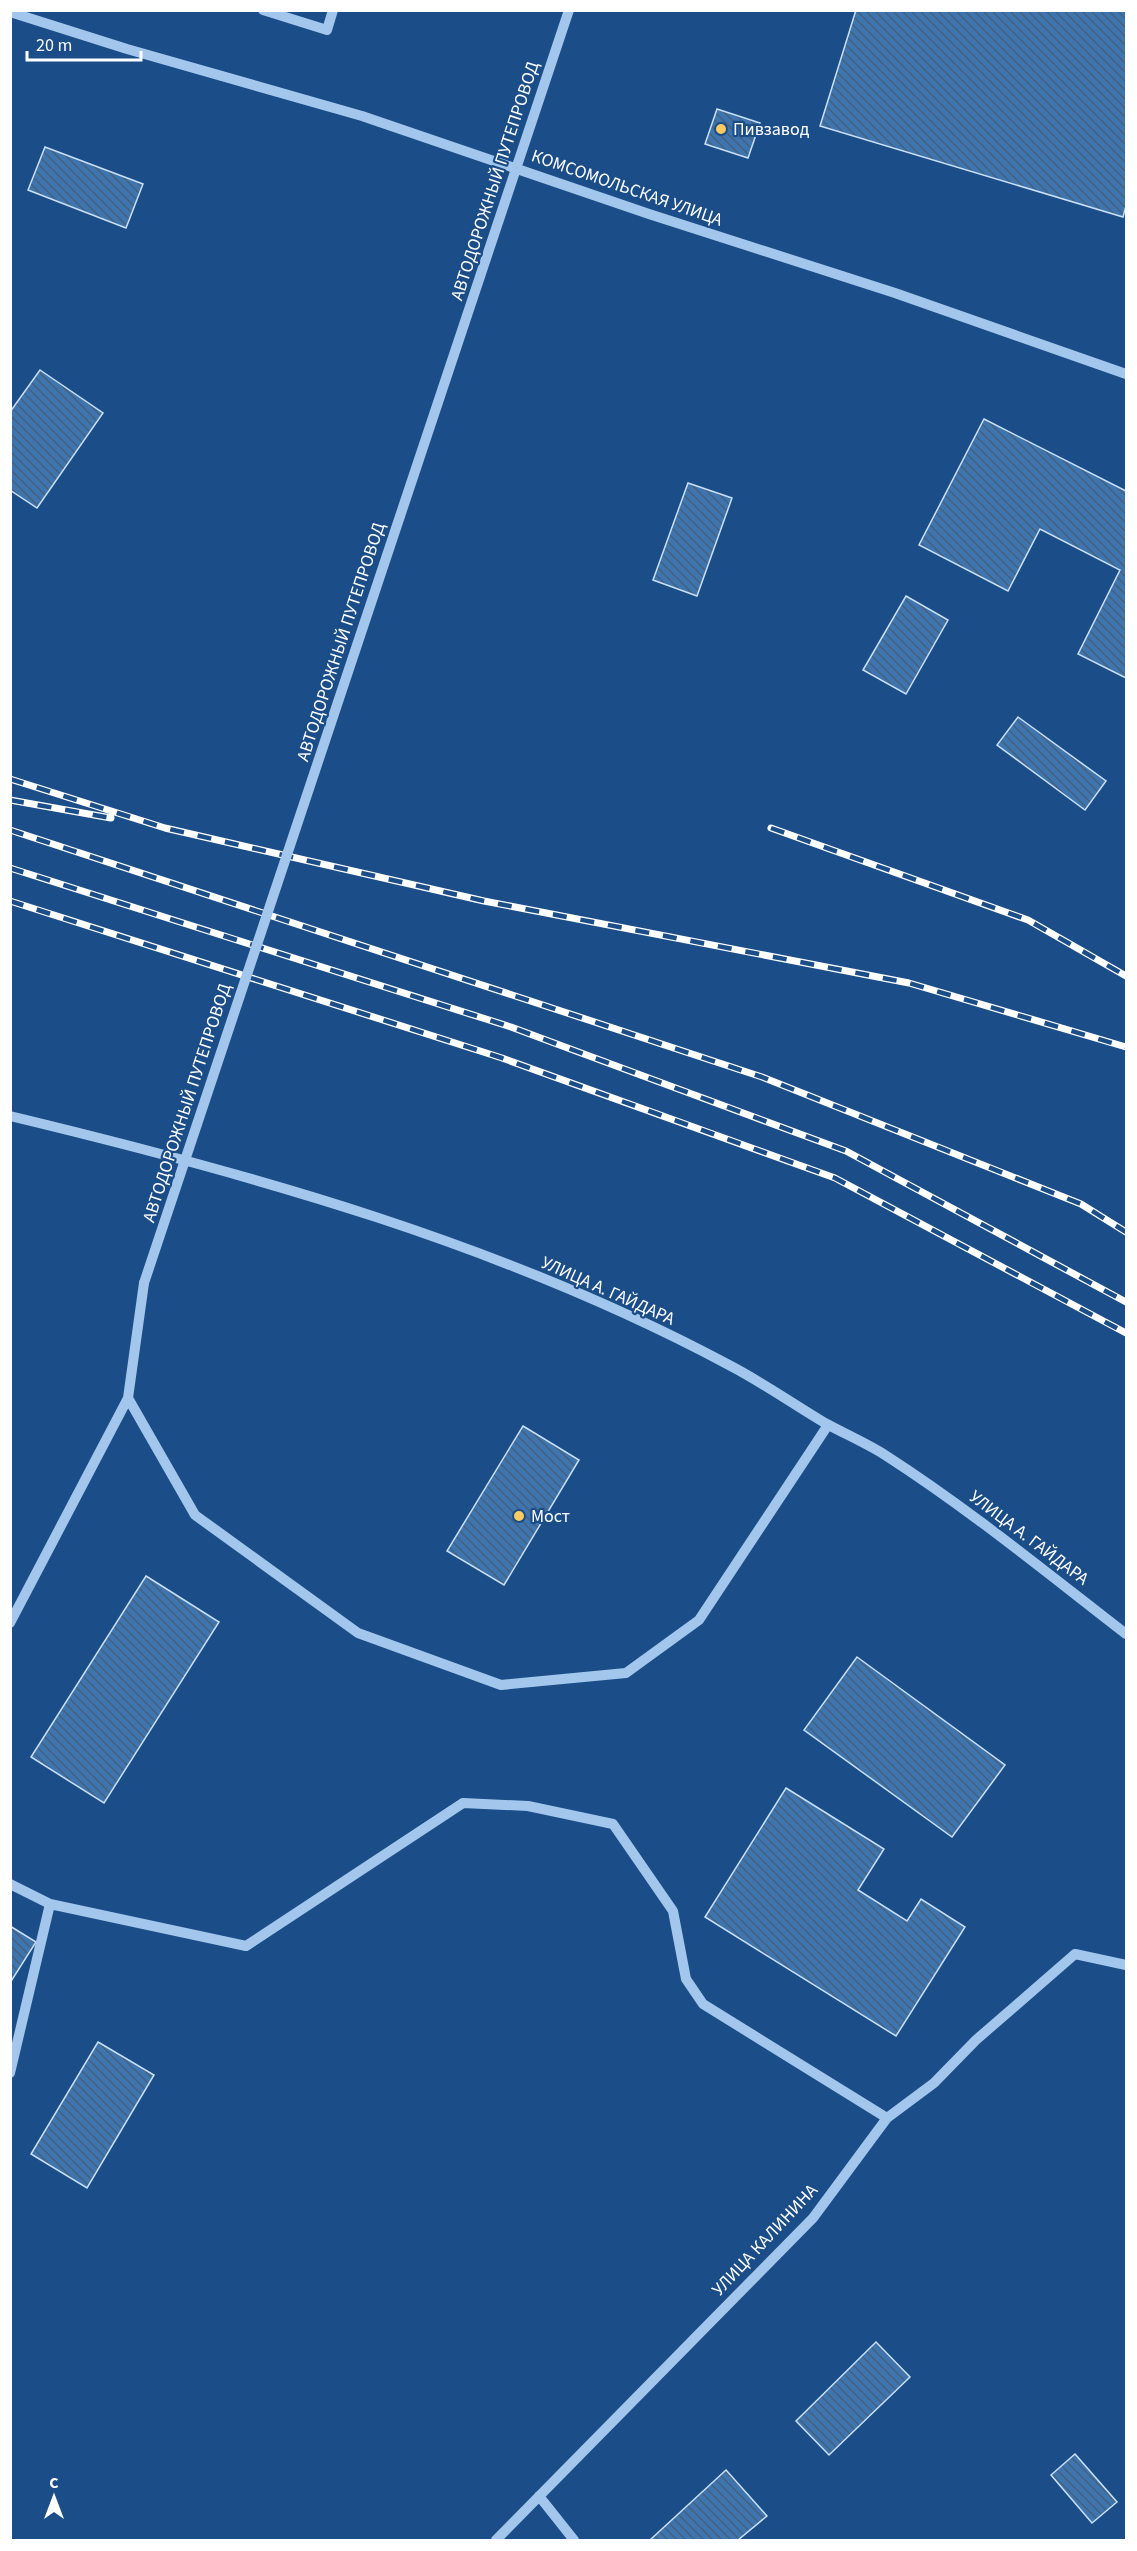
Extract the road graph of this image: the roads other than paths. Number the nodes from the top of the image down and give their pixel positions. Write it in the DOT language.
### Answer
graph roads {
  1 [pos="263,10"];
  2 [pos="333,10"];
  3 [pos="569,10"];
  4 [pos="10,12"];
  5 [pos="1126,374"];
  6 [pos="10,1116"];
  7 [pos="128,1398"];
  8 [pos="828,1425"];
  9 [pos="10,1623"];
  10 [pos="1126,1634"];
  11 [pos="10,1884"];
  12 [pos="50,1904"];
  13 [pos="1126,1965"];
  14 [pos="10,2073"];
  15 [pos="887,2118"];
  16 [pos="539,2496"];
  17 [pos="496,2541"];
  18 [pos="573,2541"];
  1 -- 2 [label="street"];
  3 -- 7 [label="street, АВТОДОРОЖНЫЙ ПУТЕПРОВОД, bridge"];
  4 -- 5 [label="street, КОМСОМОЛЬСКАЯ УЛИЦА"];
  6 -- 8 [label="street, УЛИЦА А. ГАЙДАРА"];
  7 -- 8 [label="street"];
  7 -- 9 [label="street, АВТОДОРОЖНЫЙ ПУТЕПРОВОД"];
  8 -- 10 [label="street, УЛИЦА А. ГАЙДАРА"];
  11 -- 12 [label="street"];
  12 -- 14 [label="street"];
  12 -- 15 [label="street"];
  13 -- 15 [label="street, УЛИЦА КАЛИНИНА"];
  15 -- 16 [label="street, УЛИЦА КАЛИНИНА"];
  16 -- 17 [label="street, УЛИЦА КАЛИНИНА"];
  16 -- 18 [label="street"];
}
